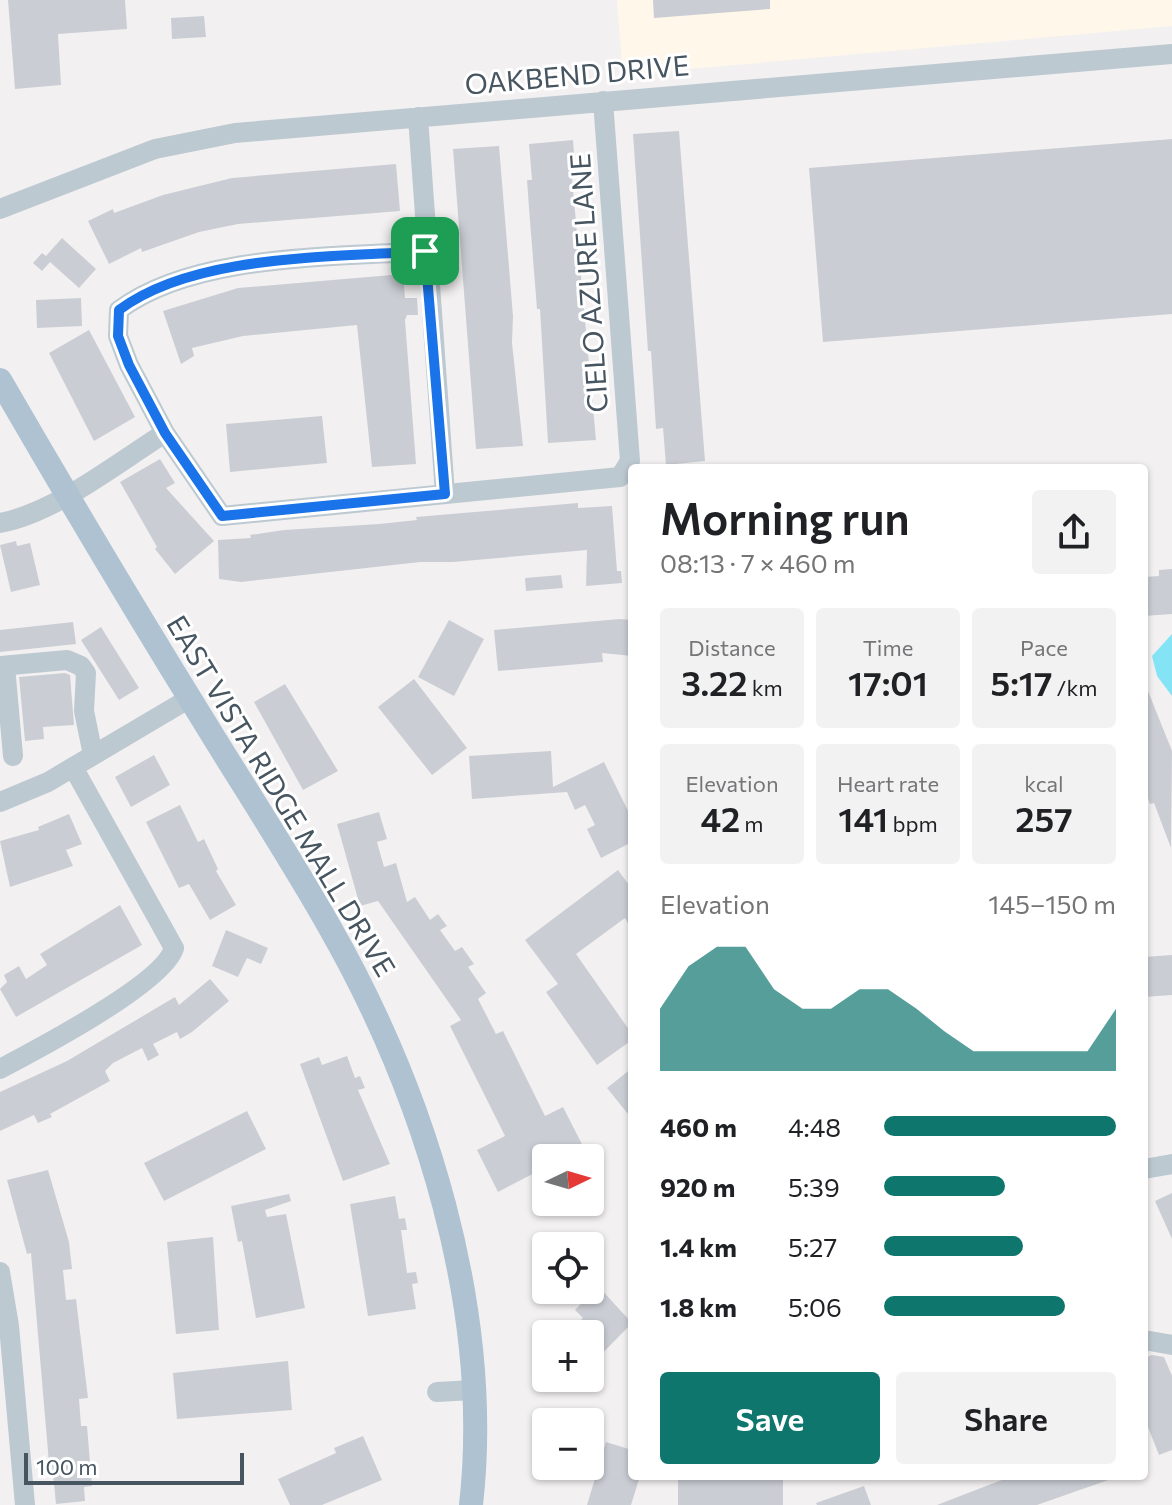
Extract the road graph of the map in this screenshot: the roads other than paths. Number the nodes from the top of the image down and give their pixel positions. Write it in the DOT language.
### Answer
graph roads {
  1 [pos="1172,54"];
  2 [pos="603,101"];
  3 [pos="418,117"];
  4 [pos="0,209"];
  5 [pos="425,251"];
  6 [pos="0,380"];
  7 [pos="165,433"];
  8 [pos="628,464"];
  9 [pos="628,464"];
  10 [pos="66,494"];
  11 [pos="445,494"];
  12 [pos="0,523"];
  13 [pos="2,666"];
  14 [pos="190,698"];
  15 [pos="93,755"];
  16 [pos="13,756"];
  17 [pos="73,767"];
  18 [pos="0,802"];
  19 [pos="0,1069"];
  20 [pos="1172,1164"];
  21 [pos="1148,1168"];
  22 [pos="0,1272"];
  23 [pos="1148,1341"];
  24 [pos="1172,1345"];
  25 [pos="473,1390"];
  26 [pos="437,1392"];
  27 [pos="25,1505"];
  28 [pos="471,1505"];
  1 -- 2 [label="street, OAKBEND DRIVE"];
  2 -- 3 [label="street, OAKBEND DRIVE"];
  2 -- 8 [label="street, CIELO AZURE LANE"];
  3 -- 4 [label="street, OAKBEND DRIVE"];
  3 -- 5 [label="street"];
  5 -- 7 [label="street"];
  5 -- 11 [label="street"];
  6 -- 10 [label="main road, EAST VISTA RIDGE MALL DRIVE"];
  7 -- 10 [label="street"];
  7 -- 11 [label="street"];
  9 -- 11 [label="street, CIELO AZURE LANE"];
  10 -- 12 [label="street"];
  10 -- 14 [label="main road, EAST VISTA RIDGE MALL DRIVE"];
  13 -- 15 [label="street"];
  13 -- 16 [label="street"];
  14 -- 15 [label="street"];
  14 -- 25 [label="main road, EAST VISTA RIDGE MALL DRIVE"];
  15 -- 17 [label="street"];
  17 -- 18 [label="street"];
  17 -- 19 [label="street"];
  20 -- 21 [label="street"];
  22 -- 27 [label="street"];
  23 -- 24 [label="street"];
  25 -- 26 [label="street"];
  25 -- 28 [label="main road, EAST VISTA RIDGE MALL DRIVE"];
}
